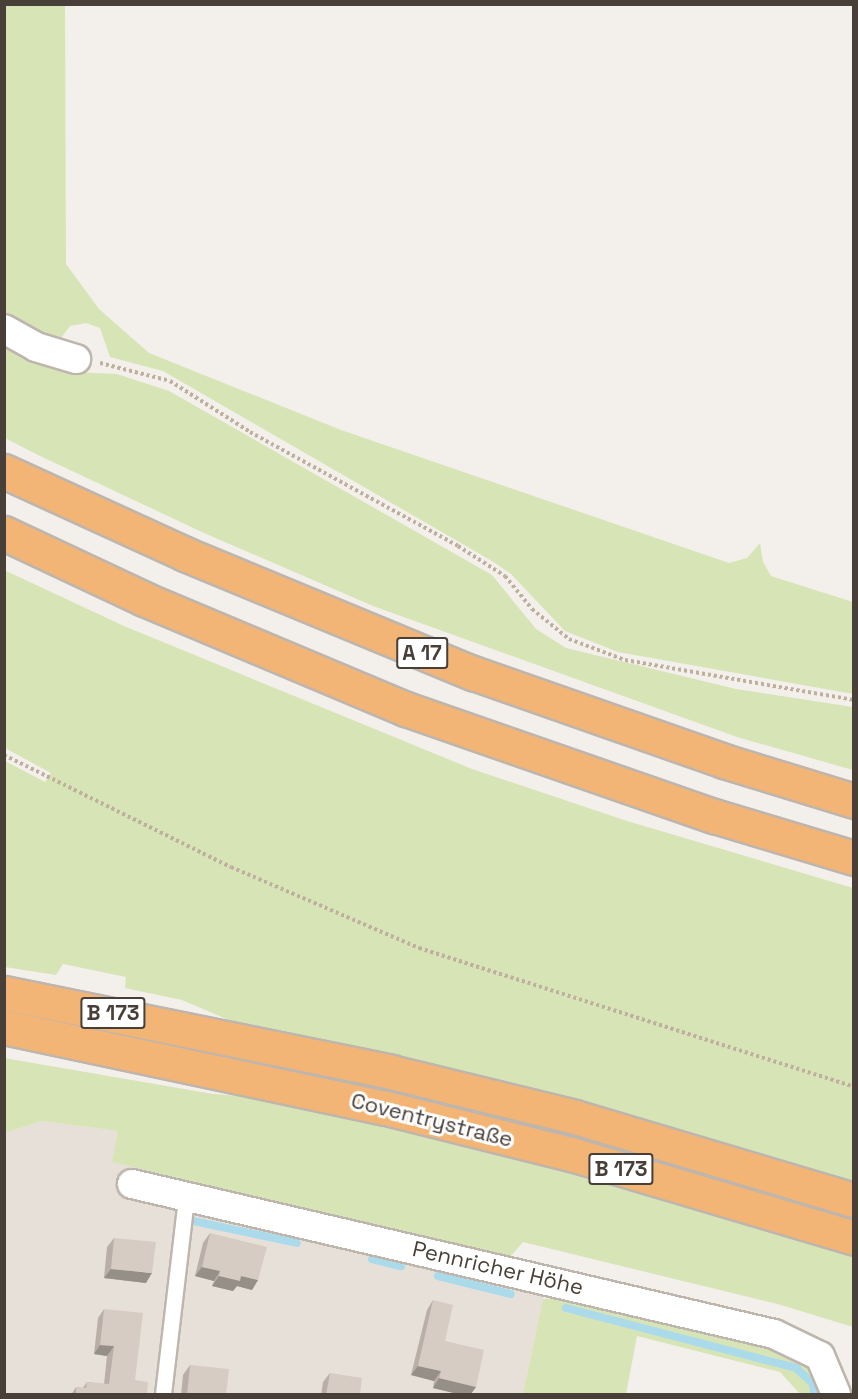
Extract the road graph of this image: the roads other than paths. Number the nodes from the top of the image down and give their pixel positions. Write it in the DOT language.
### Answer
graph roads {
  1 [pos="4,329"];
  2 [pos="76,359"];
  3 [pos="4,471"];
  4 [pos="4,533"];
  5 [pos="854,801"];
  6 [pos="854,858"];
  7 [pos="4,993"];
  8 [pos="4,1027"];
  9 [pos="132,1184"];
  10 [pos="186,1197"];
  11 [pos="854,1200"];
  12 [pos="854,1238"];
  13 [pos="163,1395"];
  14 [pos="836,1395"];
  1 -- 2 [label="street"];
  3 -- 5 [label="highway, A 17"];
  4 -- 6 [label="highway, A 17"];
  7 -- 11 [label="highway, B 173"];
  8 -- 12 [label="highway, Coventrystraße / B 173"];
  9 -- 10 [label="street, Pennricher Höhe"];
  10 -- 13 [label="lane"];
  10 -- 14 [label="street, Pennricher Höhe"];
}
